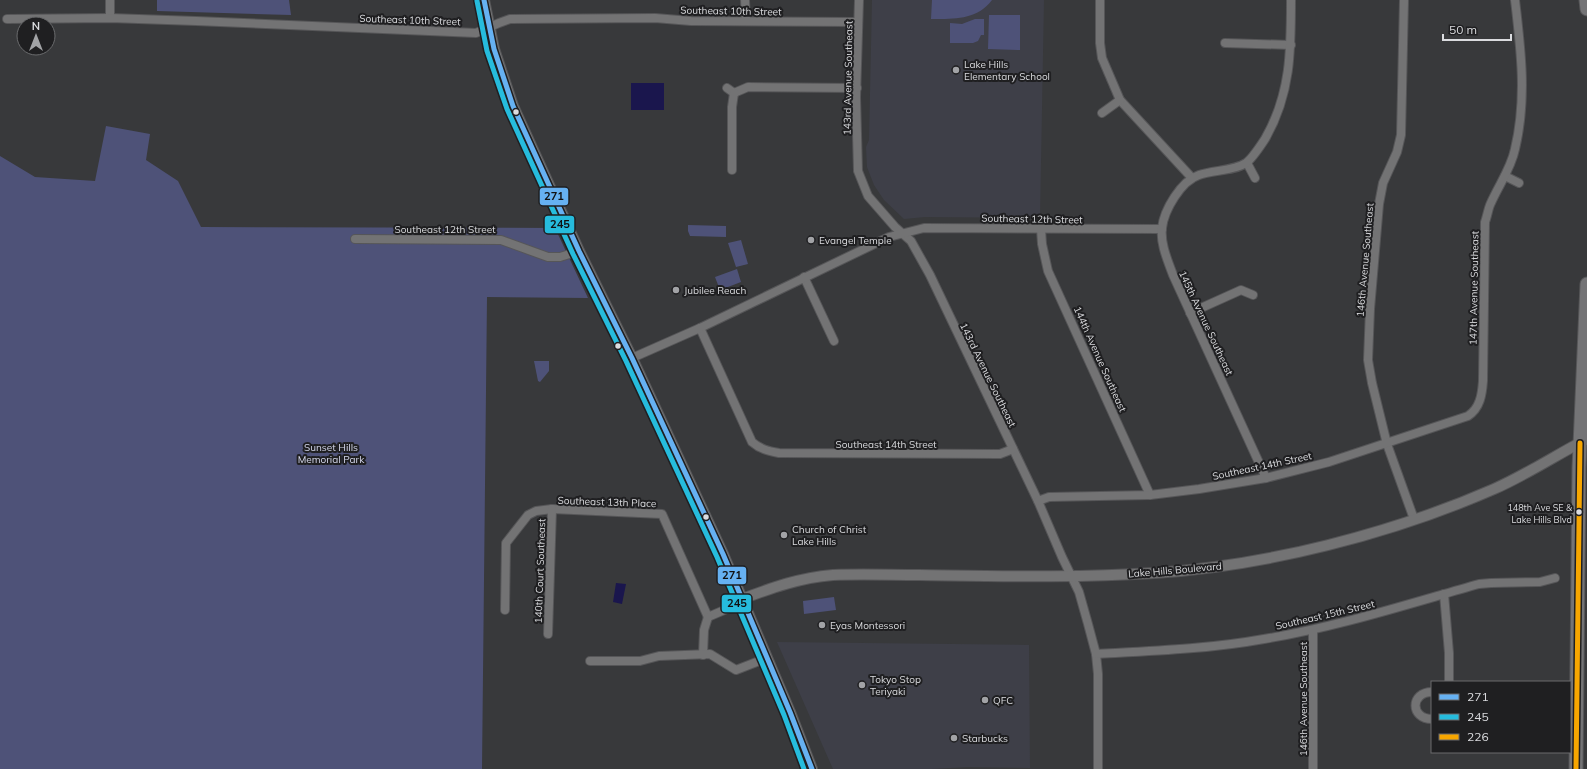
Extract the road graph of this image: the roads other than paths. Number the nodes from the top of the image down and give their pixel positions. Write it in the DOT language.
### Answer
graph roads {
  1 [pos="110,0"];
  2 [pos="484,0"];
  3 [pos="745,0"];
  4 [pos="859,0"];
  5 [pos="1100,0"];
  6 [pos="1291,0"];
  7 [pos="1404,0"];
  8 [pos="1515,0"];
  9 [pos="1586,0"];
  10 [pos="1587,9"];
  11 [pos="110,18"];
  12 [pos="7,19"];
  13 [pos="746,21"];
  14 [pos="858,22"];
  15 [pos="489,27"];
  16 [pos="1225,43"];
  17 [pos="1291,45"];
  18 [pos="857,88"];
  19 [pos="1120,100"];
  20 [pos="1102,113"];
  21 [pos="1247,163"];
  22 [pos="732,170"];
  23 [pos="1505,176"];
  24 [pos="1192,178"];
  25 [pos="1255,178"];
  26 [pos="1519,182"];
  27 [pos="1041,229"];
  28 [pos="1162,229"];
  29 [pos="902,234"];
  30 [pos="355,239"];
  31 [pos="579,251"];
  32 [pos="804,277"];
  33 [pos="1587,284"];
  34 [pos="1253,295"];
  35 [pos="1190,313"];
  36 [pos="700,328"];
  37 [pos="834,341"];
  38 [pos="632,358"];
  39 [pos="1478,405"];
  40 [pos="1585,405"];
  41 [pos="1583,441"];
  42 [pos="1387,444"];
  43 [pos="1013,449"];
  44 [pos="1587,464"];
  45 [pos="1266,478"];
  46 [pos="1150,495"];
  47 [pos="1038,501"];
  48 [pos="552,510"];
  49 [pos="1414,519"];
  50 [pos="1071,576"];
  51 [pos="1555,578"];
  52 [pos="1444,594"];
  53 [pos="743,600"];
  54 [pos="505,610"];
  55 [pos="708,617"];
  56 [pos="1313,630"];
  57 [pos="548,634"];
  58 [pos="1096,654"];
  59 [pos="704,655"];
  60 [pos="767,658"];
  61 [pos="590,661"];
  62 [pos="1448,681"];
  63 [pos="1431,692"];
  64 [pos="1431,719"];
  65 [pos="812,769"];
  66 [pos="1098,769"];
  67 [pos="1313,769"];
  68 [pos="1576,769"];
  1 -- 11 [label="street"];
  2 -- 15 [label="street"];
  3 -- 13 [label="street"];
  4 -- 14 [label="street, 143rd Avenue Southeast"];
  5 -- 19 [label="street"];
  6 -- 17 [label="street"];
  7 -- 42 [label="street, 146th Avenue Southeast"];
  8 -- 23 [label="street, 147th Avenue Southeast"];
  9 -- 10 [label="main road"];
  11 -- 12 [label="street, Southeast 10th Street"];
  11 -- 15 [label="street, Southeast 10th Street"];
  13 -- 14 [label="street, Southeast 10th Street"];
  13 -- 15 [label="street, Southeast 10th Street"];
  14 -- 18 [label="street, 143rd Avenue Southeast"];
  15 -- 31 [label="street"];
  16 -- 17 [label="street"];
  17 -- 21 [label="street"];
  18 -- 22 [label="street"];
  18 -- 29 [label="street, 143rd Avenue Southeast"];
  19 -- 20 [label="street"];
  19 -- 24 [label="street"];
  21 -- 24 [label="street"];
  21 -- 25 [label="street"];
  23 -- 26 [label="street"];
  23 -- 39 [label="street, 147th Avenue Southeast"];
  24 -- 28 [label="street, 145th Avenue Southeast"];
  27 -- 28 [label="street, Southeast 12th Street"];
  27 -- 29 [label="street, Southeast 12th Street"];
  27 -- 46 [label="street, 144th Avenue Southeast"];
  28 -- 35 [label="street, 145th Avenue Southeast"];
  29 -- 32 [label="street"];
  29 -- 43 [label="street, 143rd Avenue Southeast"];
  30 -- 31 [label="street, Southeast 12th Street"];
  31 -- 38 [label="street"];
  32 -- 36 [label="street"];
  32 -- 37 [label="street"];
  33 -- 40 [label="main road"];
  34 -- 35 [label="street"];
  35 -- 45 [label="street, 145th Avenue Southeast"];
  36 -- 38 [label="street"];
  36 -- 43 [label="street, Southeast 14th Street"];
  38 -- 53 [label="street"];
  39 -- 42 [label="street, Southeast 14th Street"];
  40 -- 41 [label="main road"];
  41 -- 44 [label="main road"];
  41 -- 49 [label="street, Lake Hills Boulevard"];
  41 -- 68 [label="main road"];
  42 -- 45 [label="street, Southeast 14th Street"];
  42 -- 49 [label="street, 146th Avenue Southeast"];
  43 -- 47 [label="street, 143rd Avenue Southeast"];
  45 -- 46 [label="street, Southeast 14th Street"];
  46 -- 47 [label="street, Southeast 14th Street"];
  47 -- 50 [label="street, 143rd Avenue Southeast"];
  48 -- 54 [label="street, Southeast 13th Place"];
  48 -- 55 [label="street, Southeast 13th Place"];
  48 -- 57 [label="street, 140th Court Southeast"];
  49 -- 50 [label="street, Lake Hills Boulevard"];
  50 -- 53 [label="street, Lake Hills Boulevard"];
  50 -- 58 [label="street, 143rd Avenue Southeast"];
  51 -- 52 [label="street, Southeast 15th Street"];
  52 -- 56 [label="street, Southeast 15th Street"];
  52 -- 62 [label="street"];
  53 -- 55 [label="street"];
  53 -- 60 [label="street"];
  55 -- 59 [label="street"];
  56 -- 58 [label="street, Southeast 15th Street"];
  56 -- 67 [label="street, 146th Avenue Southeast"];
  58 -- 66 [label="street, 143rd Avenue Southeast"];
  59 -- 60 [label="street"];
  59 -- 61 [label="street"];
  60 -- 65 [label="street"];
  63 -- 64 [label="street"];
}
